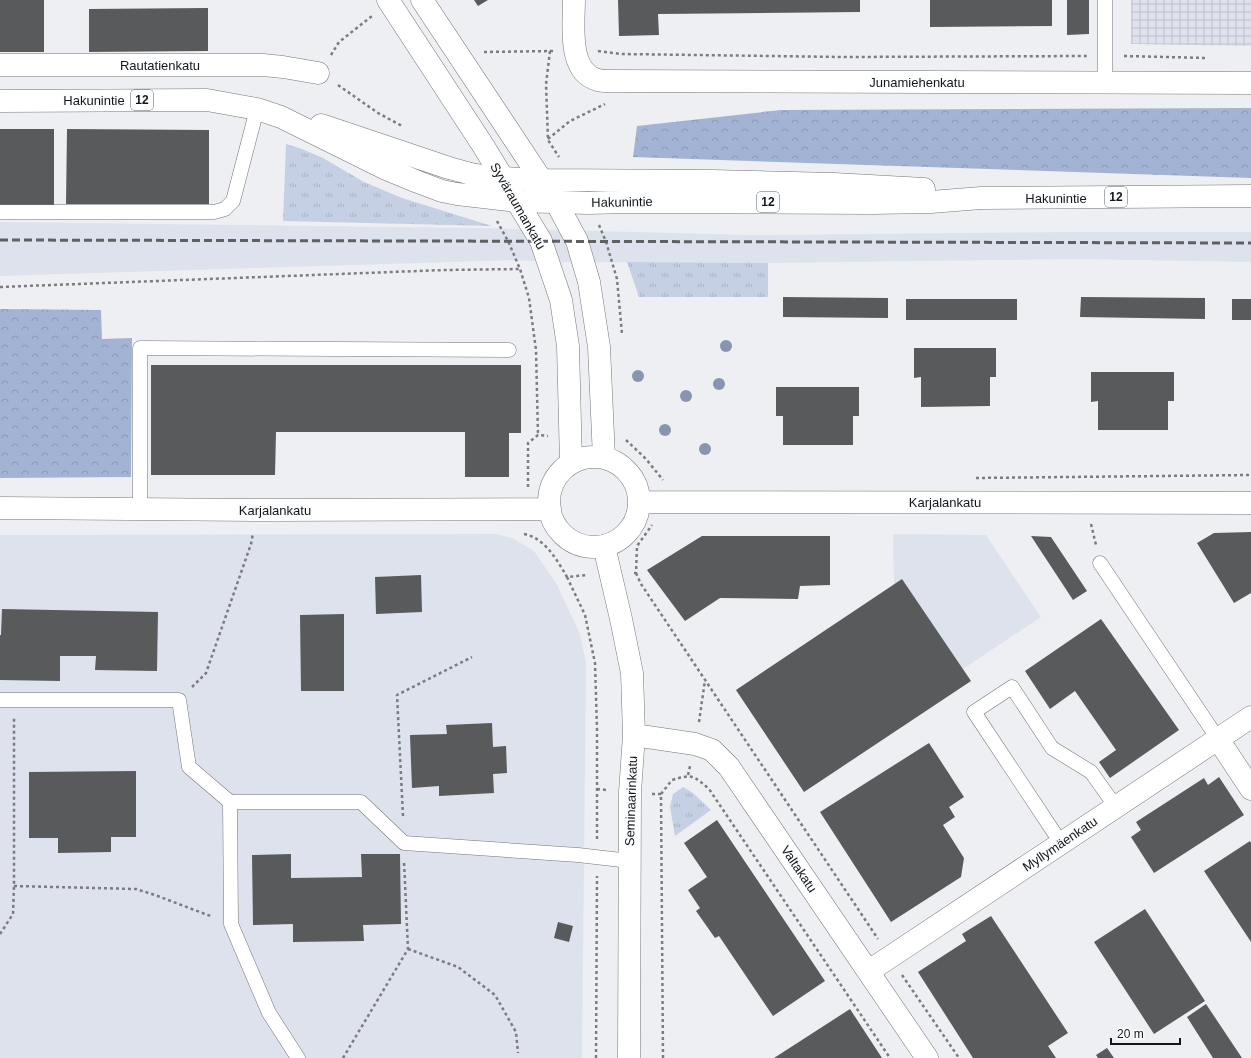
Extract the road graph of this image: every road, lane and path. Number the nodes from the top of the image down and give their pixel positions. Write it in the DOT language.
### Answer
graph roads {
  1 [pos="422,0"];
  2 [pos="574,0"];
  3 [pos="1105,0"];
  4 [pos="381,8"];
  5 [pos="551,44"];
  6 [pos="574,50"];
  7 [pos="550,51"];
  8 [pos="484,52"];
  9 [pos="1104,56"];
  10 [pos="1212,58"];
  11 [pos="0,65"];
  12 [pos="318,73"];
  13 [pos="1104,82"];
  14 [pos="1251,83"];
  15 [pos="0,100"];
  16 [pos="257,109"];
  17 [pos="281,117"];
  18 [pos="404,128"];
  19 [pos="548,140"];
  20 [pos="502,178"];
  21 [pos="540,180"];
  22 [pos="1251,196"];
  23 [pos="486,198"];
  24 [pos="980,198"];
  25 [pos="516,201"];
  26 [pos="556,202"];
  27 [pos="0,212"];
  28 [pos="520,269"];
  29 [pos="0,287"];
  30 [pos="509,350"];
  31 [pos="622,437"];
  32 [pos="604,458"];
  33 [pos="570,463"];
  34 [pos="1251,475"];
  35 [pos="972,478"];
  36 [pos="663,479"];
  37 [pos="640,502"];
  38 [pos="1251,502"];
  39 [pos="1090,503"];
  40 [pos="0,508"];
  41 [pos="528,509"];
  42 [pos="550,509"];
  43 [pos="140,510"];
  44 [pos="655,521"];
  45 [pos="254,532"];
  46 [pos="521,533"];
  47 [pos="528,534"];
  48 [pos="604,546"];
  49 [pos="1100,563"];
  50 [pos="610,573"];
  51 [pos="636,573"];
  52 [pos="567,577"];
  53 [pos="0,700"];
  54 [pos="14,700"];
  55 [pos="179,700"];
  56 [pos="1251,717"];
  57 [pos="634,735"];
  58 [pos="1218,739"];
  59 [pos="1251,789"];
  60 [pos="230,802"];
  61 [pos="1116,807"];
  62 [pos="1061,843"];
  63 [pos="598,856"];
  64 [pos="630,861"];
  65 [pos="14,886"];
  66 [pos="231,924"];
  67 [pos="0,934"];
  68 [pos="408,949"];
  69 [pos="890,957"];
  70 [pos="869,971"];
  71 [pos="518,1053"];
  72 [pos="298,1058"];
  73 [pos="596,1058"];
  74 [pos="629,1058"];
  75 [pos="663,1058"];
  76 [pos="890,1058"];
  77 [pos="927,1058"];
  78 [pos="959,1058"];
  1 -- 21 [label="main road"];
  2 -- 6 [label="main road"];
  3 -- 9 [label="lane"];
  4 -- 12 [label="path"];
  4 -- 20 [label="main road, Syväraumankatu"];
  5 -- 7 [label="path"];
  6 -- 7 [label="path"];
  6 -- 9 [label="path"];
  6 -- 13 [label="main road, Junamiehenkatu"];
  7 -- 8 [label="path"];
  7 -- 19 [label="path"];
  9 -- 10 [label="path"];
  9 -- 13 [label="lane"];
  11 -- 12 [label="main road, Rautatienkatu"];
  12 -- 18 [label="path"];
  13 -- 14 [label="main road, Junamiehenkatu"];
  15 -- 16 [label="main road, Hakunintie / 12"];
  16 -- 17 [label="main road, Hakunintie / 12"];
  16 -- 27 [label="lane"];
  17 -- 20 [label="main road, Hakunintie / 12"];
  17 -- 23 [label="main road, Hakunintie / 12"];
  20 -- 21 [label="main road, Hakunintie / 12"];
  20 -- 25 [label="main road, Syväraumankatu"];
  21 -- 24 [label="main road, Hakunintie / 12"];
  21 -- 26 [label="main road"];
  22 -- 24 [label="main road, Hakunintie / 12"];
  23 -- 25 [label="main road, Hakunintie / 12"];
  23 -- 28 [label="path"];
  24 -- 26 [label="main road, Hakunintie / 12"];
  25 -- 26 [label="main road, Hakunintie / 12"];
  25 -- 33 [label="main road, Syväraumankatu"];
  26 -- 32 [label="main road"];
  28 -- 29 [label="path"];
  28 -- 41 [label="path"];
  30 -- 43 [label="lane"];
  31 -- 36 [label="path"];
  32 -- 33 [label="main road"];
  32 -- 37 [label="main road"];
  33 -- 42 [label="main road"];
  34 -- 35 [label="path"];
  37 -- 39 [label="main road, Karjalankatu"];
  37 -- 48 [label="main road"];
  38 -- 39 [label="main road, Karjalankatu"];
  39 -- 49 [label="path"];
  40 -- 43 [label="main road, Karjalankatu"];
  41 -- 42 [label="main road, Karjalankatu"];
  41 -- 43 [label="main road, Karjalankatu"];
  41 -- 47 [label="path"];
  42 -- 48 [label="main road"];
  44 -- 51 [label="path"];
  45 -- 55 [label="path"];
  46 -- 47 [label="path"];
  47 -- 52 [label="path"];
  48 -- 50 [label="main road, Seminaarinkatu"];
  49 -- 58 [label="lane"];
  50 -- 51 [label="path"];
  50 -- 52 [label="path"];
  50 -- 57 [label="main road, Seminaarinkatu"];
  51 -- 69 [label="path"];
  52 -- 63 [label="path"];
  53 -- 54 [label="lane"];
  54 -- 55 [label="lane"];
  54 -- 65 [label="path"];
  55 -- 60 [label="lane"];
  56 -- 58 [label="main road, Myllymäenkatu"];
  57 -- 64 [label="main road, Seminaarinkatu"];
  57 -- 70 [label="main road, Valtakatu"];
  58 -- 59 [label="main road"];
  58 -- 61 [label="main road, Myllymäenkatu"];
  60 -- 63 [label="lane"];
  60 -- 66 [label="lane"];
  61 -- 62 [label="main road, Myllymäenkatu"];
  61 -- 62 [label="lane"];
  62 -- 69 [label="main road, Myllymäenkatu"];
  63 -- 64 [label="lane"];
  63 -- 73 [label="path"];
  64 -- 74 [label="main road, Seminaarinkatu"];
  65 -- 66 [label="path"];
  65 -- 67 [label="path"];
  66 -- 72 [label="lane"];
  68 -- 71 [label="path"];
  69 -- 70 [label="main road, Myllymäenkatu"];
  69 -- 78 [label="path"];
  70 -- 77 [label="main road, Valtakatu"];
  75 -- 76 [label="path"];
}
